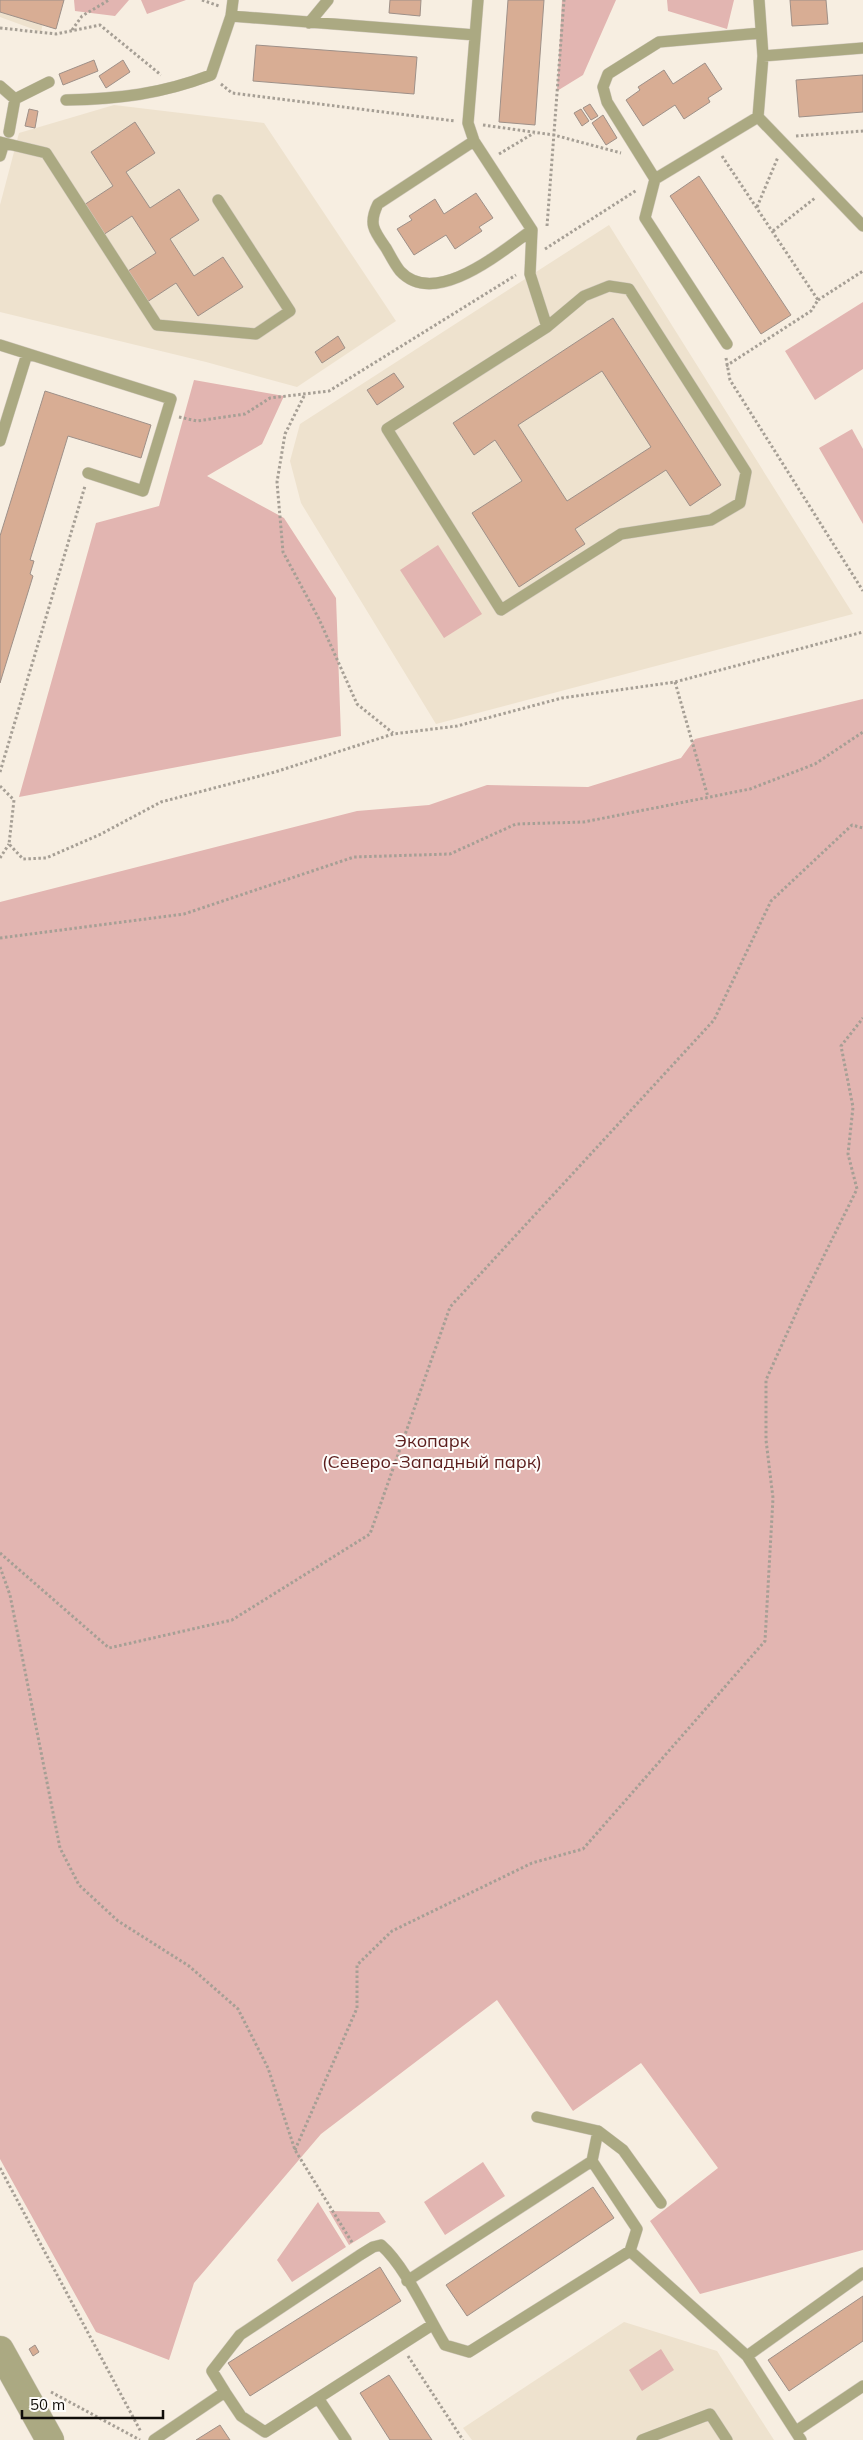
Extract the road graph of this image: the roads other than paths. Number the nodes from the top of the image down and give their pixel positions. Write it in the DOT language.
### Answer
graph roads {
  1 [pos="233,0"];
  2 [pos="328,0"];
  3 [pos="478,0"];
  4 [pos="759,0"];
  5 [pos="231,16"];
  6 [pos="309,23"];
  7 [pos="761,33"];
  8 [pos="475,35"];
  9 [pos="863,48"];
  10 [pos="763,56"];
  11 [pos="49,82"];
  12 [pos="0,86"];
  13 [pos="15,99"];
  14 [pos="66,100"];
  15 [pos="758,116"];
  16 [pos="9,132"];
  17 [pos="474,141"];
  18 [pos="2,142"];
  19 [pos="0,156"];
  20 [pos="655,179"];
  21 [pos="218,200"];
  22 [pos="863,226"];
  23 [pos="532,230"];
  24 [pos="547,328"];
  25 [pos="727,344"];
  26 [pos="0,346"];
  27 [pos="27,354"];
  28 [pos="0,441"];
  29 [pos="88,473"];
  30 [pos="537,2117"];
  31 [pos="598,2131"];
  32 [pos="592,2162"];
  33 [pos="661,2203"];
  34 [pos="630,2250"];
  35 [pos="863,2273"];
  36 [pos="407,2281"];
  37 [pos="432,2325"];
  38 [pos="0,2350"];
  39 [pos="747,2356"];
  40 [pos="863,2386"];
  41 [pos="225,2392"];
  42 [pos="318,2398"];
  43 [pos="798,2435"];
  44 [pos="268,2436"];
  45 [pos="50,2440"];
  46 [pos="154,2440"];
  47 [pos="346,2440"];
  48 [pos="642,2440"];
  49 [pos="727,2440"];
  1 -- 5 [label="lane"];
  2 -- 6 [label="lane"];
  3 -- 8 [label="lane"];
  4 -- 7 [label="lane"];
  5 -- 6 [label="lane"];
  5 -- 14 [label="lane"];
  6 -- 8 [label="lane"];
  7 -- 10 [label="lane"];
  7 -- 20 [label="lane"];
  8 -- 17 [label="lane"];
  9 -- 10 [label="lane"];
  10 -- 15 [label="lane"];
  11 -- 13 [label="lane"];
  12 -- 13 [label="lane"];
  13 -- 16 [label="lane"];
  15 -- 20 [label="lane"];
  15 -- 22 [label="lane"];
  17 -- 23 [label="lane"];
  17 -- 23 [label="lane"];
  18 -- 19 [label="lane"];
  18 -- 21 [label="lane"];
  20 -- 25 [label="lane"];
  23 -- 24 [label="lane"];
  24 -- 24 [label="lane"];
  26 -- 27 [label="lane"];
  27 -- 28 [label="lane"];
  27 -- 29 [label="lane"];
  30 -- 31 [label="lane"];
  31 -- 32 [label="lane"];
  31 -- 33 [label="lane"];
  32 -- 34 [label="lane"];
  32 -- 36 [label="lane"];
  34 -- 37 [label="lane"];
  34 -- 39 [label="lane"];
  35 -- 39 [label="lane"];
  36 -- 37 [label="lane"];
  36 -- 41 [label="lane"];
  37 -- 42 [label="lane"];
  38 -- 45 [label="street"];
  39 -- 43 [label="lane"];
  40 -- 43 [label="lane"];
  41 -- 44 [label="lane"];
  41 -- 46 [label="lane"];
  42 -- 44 [label="lane"];
  42 -- 47 [label="lane"];
  48 -- 49 [label="lane"];
}
